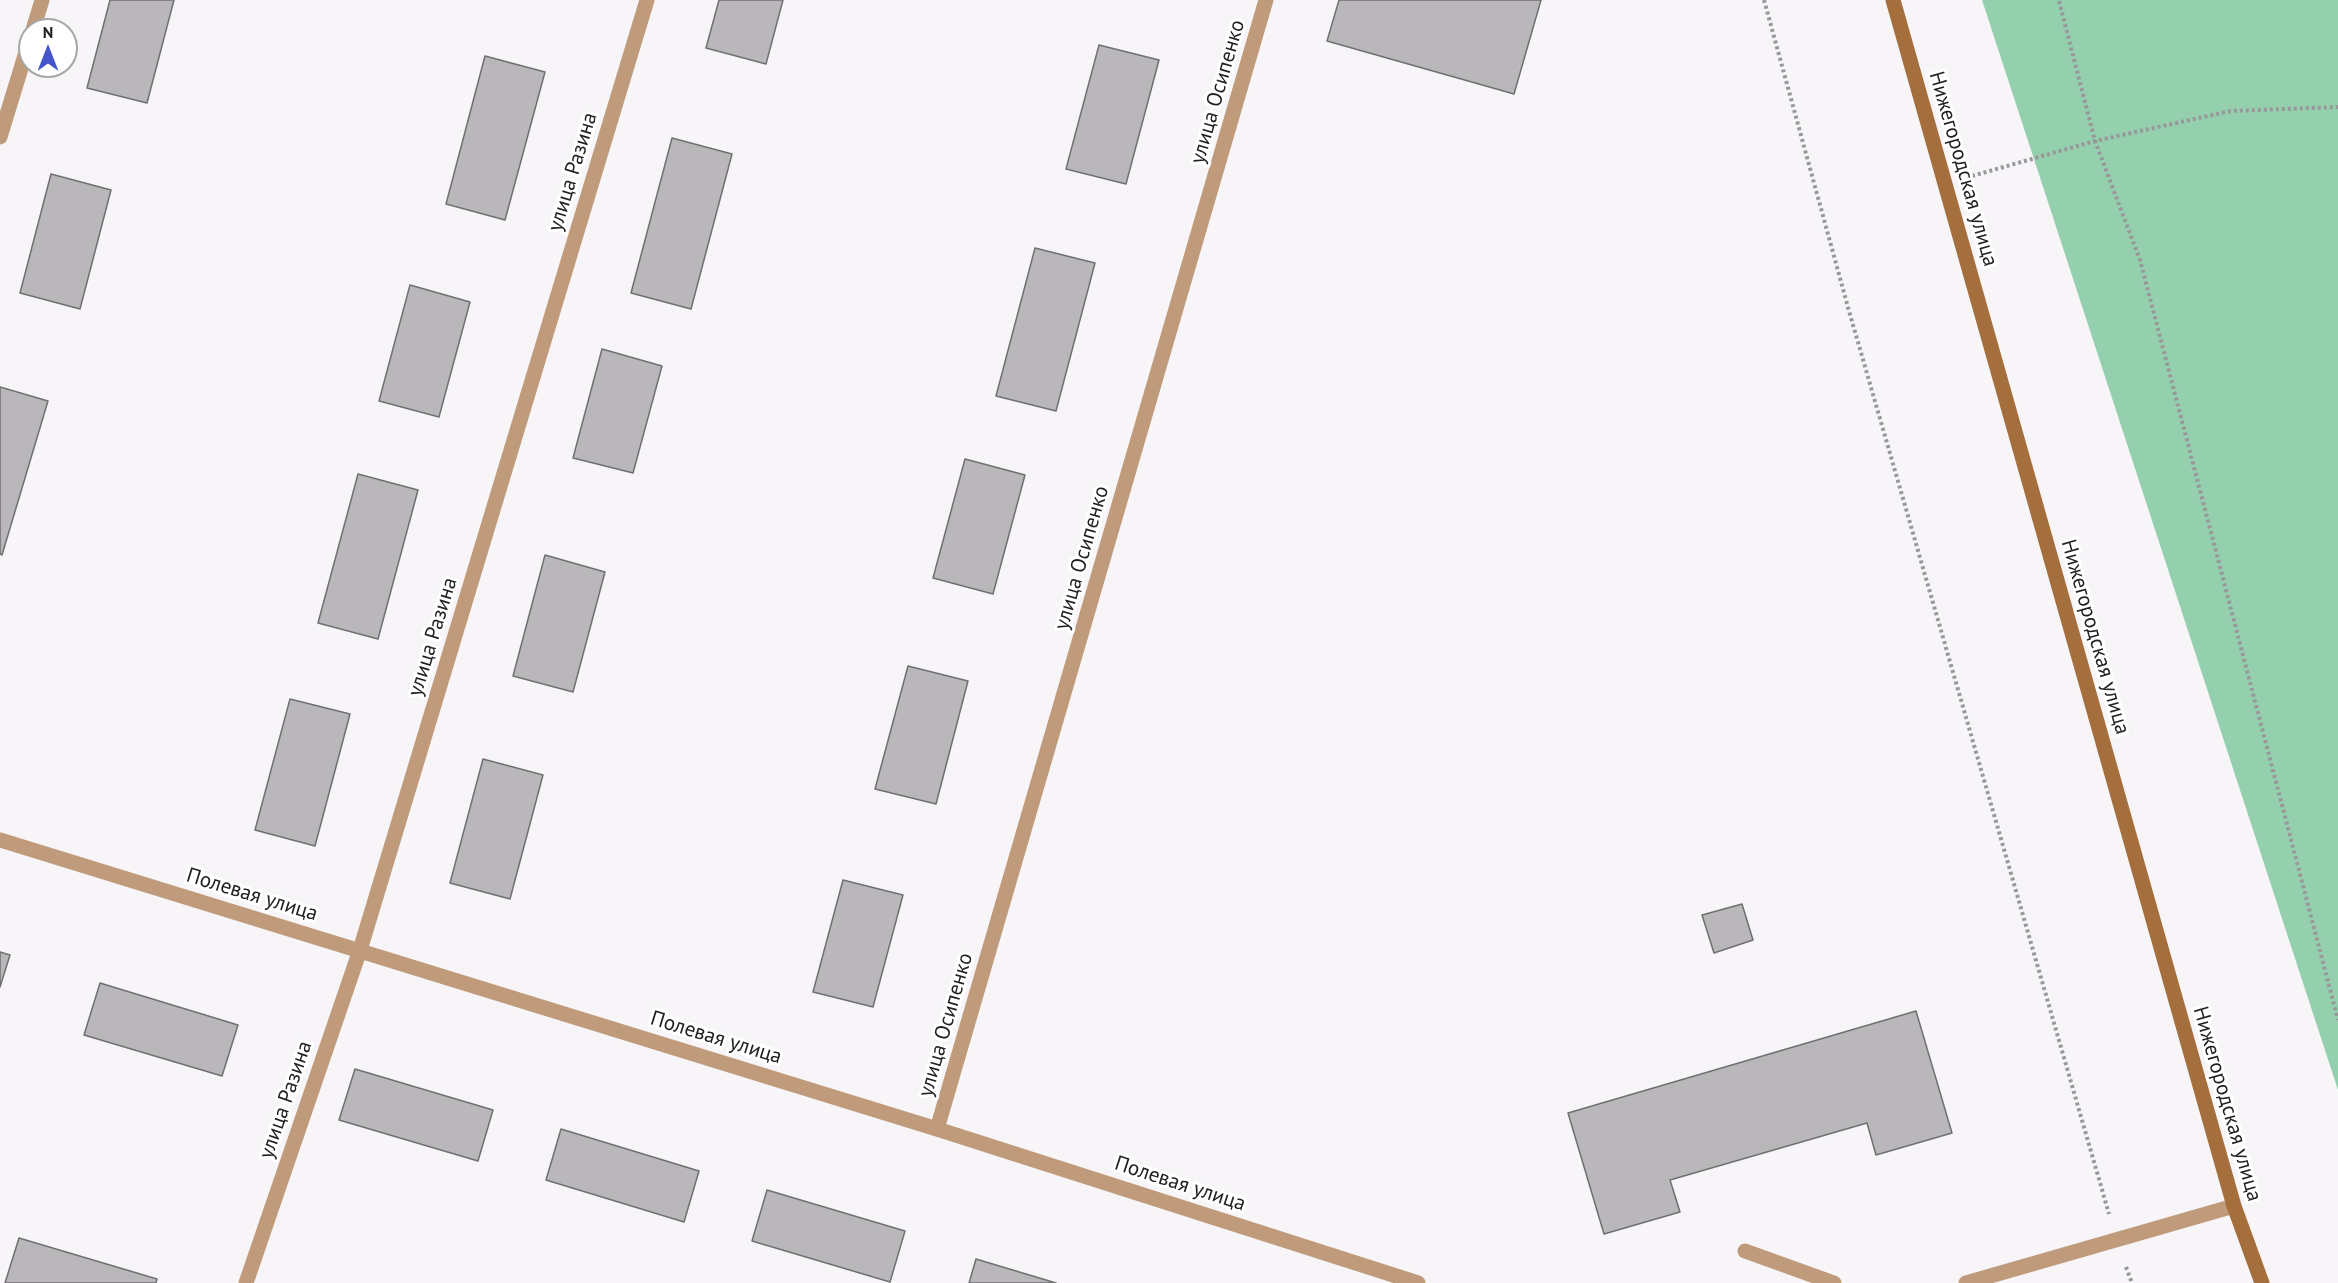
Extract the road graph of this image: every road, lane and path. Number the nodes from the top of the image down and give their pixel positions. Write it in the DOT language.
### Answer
graph roads {
  1 [pos="42,0"];
  2 [pos="647,0"];
  3 [pos="1266,0"];
  4 [pos="1764,0"];
  5 [pos="1893,0"];
  6 [pos="2059,1"];
  7 [pos="37,18"];
  8 [pos="18,78"];
  9 [pos="2338,107"];
  10 [pos="0,137"];
  11 [pos="2095,141"];
  12 [pos="1945,184"];
  13 [pos="0,840"];
  14 [pos="360,950"];
  15 [pos="2338,1020"];
  16 [pos="937,1129"];
  17 [pos="2234,1206"];
  18 [pos="2117,1240"];
  19 [pos="1745,1251"];
  20 [pos="246,1283"];
  21 [pos="1418,1283"];
  22 [pos="1834,1283"];
  23 [pos="1966,1283"];
  24 [pos="2132,1283"];
  25 [pos="2262,1283"];
  1 -- 7 [label="street"];
  2 -- 14 [label="street, улица Разина"];
  3 -- 16 [label="street, улица Осипенко"];
  4 -- 18 [label="path"];
  5 -- 12 [label="street, Нижегородская улица"];
  6 -- 11 [label="path"];
  8 -- 10 [label="street"];
  9 -- 11 [label="path"];
  11 -- 12 [label="path"];
  11 -- 15 [label="path"];
  12 -- 17 [label="street, Нижегородская улица"];
  13 -- 14 [label="street, Полевая улица"];
  14 -- 16 [label="street, Полевая улица"];
  14 -- 20 [label="street, улица Разина"];
  16 -- 21 [label="street, Полевая улица"];
  17 -- 18 [label="street"];
  17 -- 25 [label="street, Нижегородская улица"];
  18 -- 23 [label="street"];
  18 -- 24 [label="path"];
  19 -- 22 [label="street"];
}
